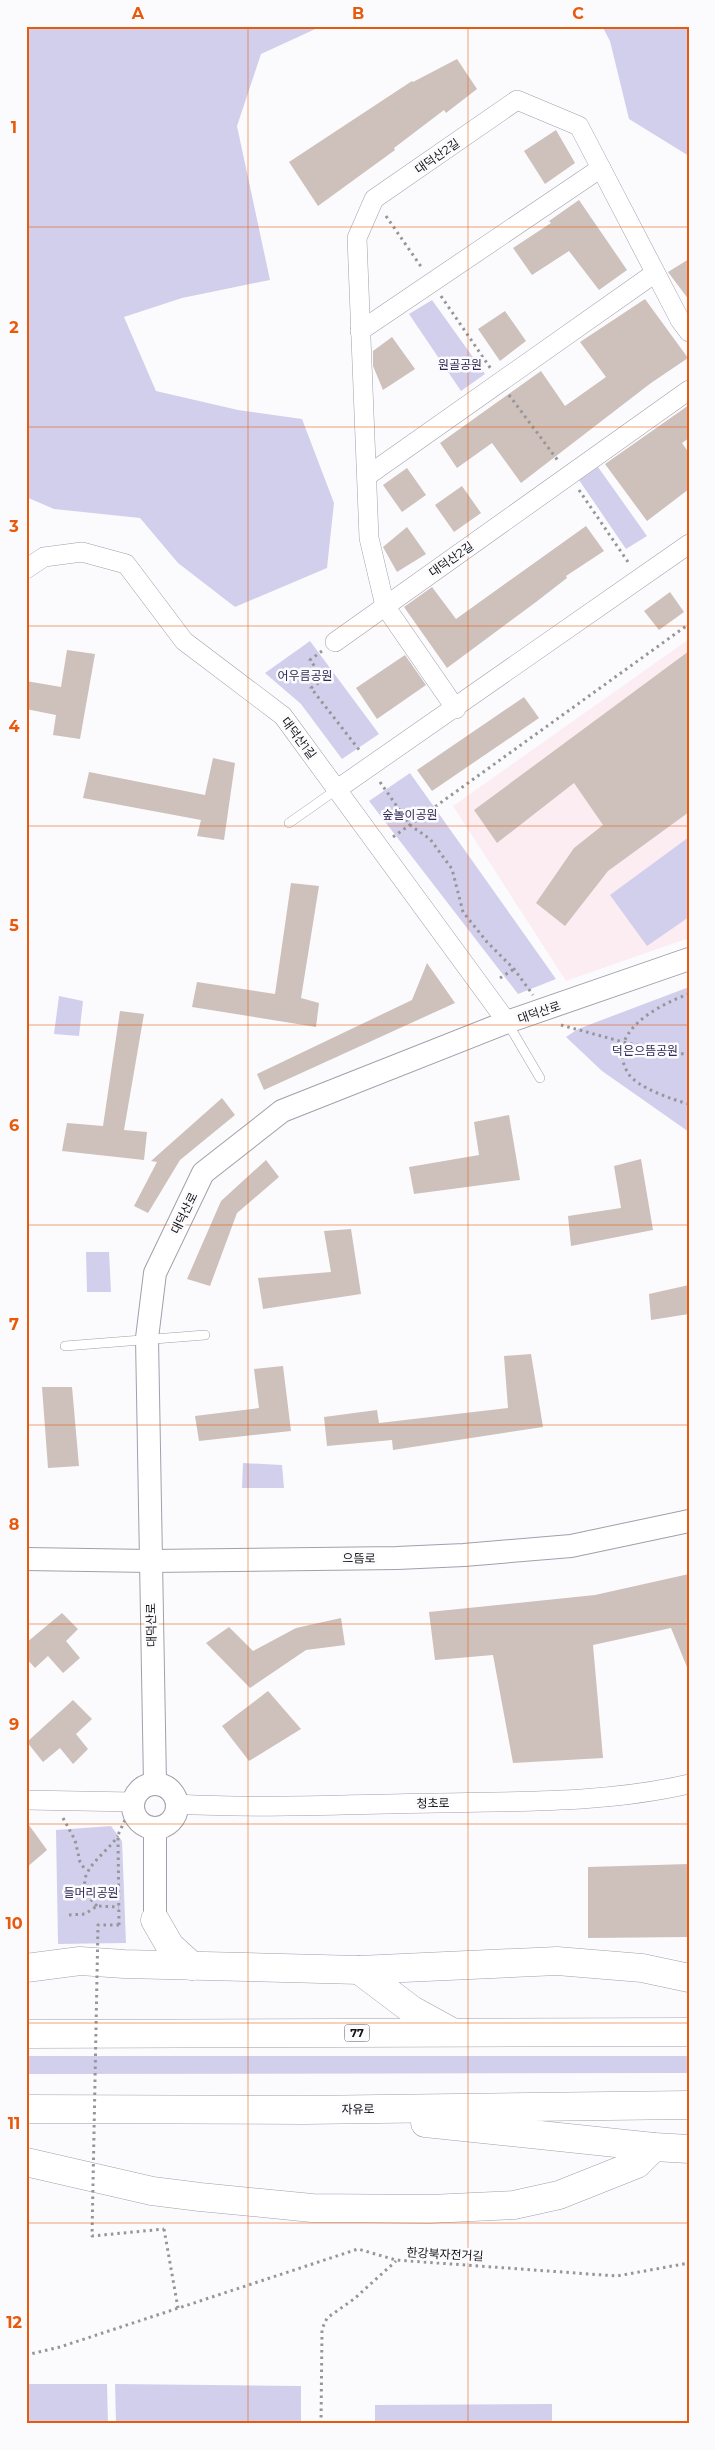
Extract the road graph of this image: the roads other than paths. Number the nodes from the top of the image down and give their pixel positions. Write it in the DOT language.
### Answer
graph roads {
  1 [pos="601,168"];
  2 [pos="655,273"];
  3 [pos="360,331"];
  4 [pos="689,332"];
  5 [pos="689,390"];
  6 [pos="366,476"];
  7 [pos="689,544"];
  8 [pos="26,569"];
  9 [pos="385,606"];
  10 [pos="335,642"];
  11 [pos="456,708"];
  12 [pos="336,790"];
  13 [pos="289,823"];
  14 [pos="689,959"];
  15 [pos="507,1022"];
  16 [pos="540,1078"];
  17 [pos="205,1335"];
  18 [pos="147,1338"];
  19 [pos="65,1346"];
  20 [pos="689,1521"];
  21 [pos="26,1559"];
  22 [pos="150,1561"];
  23 [pos="154,1784"];
  24 [pos="689,1784"];
  25 [pos="26,1800"];
  26 [pos="177,1804"];
  27 [pos="129,1810"];
  28 [pos="155,1828"];
  29 [pos="155,1920"];
  30 [pos="124,1964"];
  31 [pos="192,1966"];
  32 [pos="26,1968"];
  33 [pos="359,1970"];
  34 [pos="689,1978"];
  35 [pos="26,2021"];
  36 [pos="454,2032"];
  37 [pos="689,2032"];
  38 [pos="26,2034"];
  39 [pos="59,2034"];
  40 [pos="689,2105"];
  41 [pos="26,2109"];
  42 [pos="305,2110"];
  43 [pos="654,2147"];
  44 [pos="689,2149"];
  45 [pos="26,2162"];
  1 -- 2 [label="street, 대덕산2길"];
  1 -- 3 [label="street"];
  1 -- 3 [label="street, 대덕산2길"];
  2 -- 4 [label="street, 대덕산2길"];
  2 -- 6 [label="street"];
  3 -- 6 [label="street, 대덕산2길"];
  5 -- 9 [label="street, 대덕산2길"];
  6 -- 9 [label="street, 대덕산2길"];
  7 -- 11 [label="street"];
  8 -- 12 [label="street, 대덕산1길"];
  9 -- 10 [label="street"];
  9 -- 11 [label="street, 대덕산2길"];
  11 -- 12 [label="street"];
  12 -- 13 [label="lane"];
  12 -- 15 [label="street, 대덕산1길"];
  14 -- 15 [label="street, 대덕산로"];
  15 -- 16 [label="lane"];
  15 -- 18 [label="street, 대덕산로"];
  17 -- 18 [label="lane"];
  18 -- 19 [label="lane"];
  18 -- 22 [label="street, 대덕산로"];
  20 -- 22 [label="street, 으뜸로"];
  21 -- 22 [label="street, 으뜸로"];
  22 -- 23 [label="street, 대덕산로"];
  23 -- 26 [label="street"];
  23 -- 27 [label="street"];
  24 -- 26 [label="street, 청초로"];
  25 -- 27 [label="street"];
  26 -- 28 [label="street"];
  27 -- 28 [label="street"];
  28 -- 29 [label="street"];
  29 -- 30 [label="highway"];
  29 -- 31 [label="highway"];
  30 -- 31 [label="highway"];
  30 -- 32 [label="highway"];
  31 -- 33 [label="highway"];
  33 -- 34 [label="highway"];
  33 -- 36 [label="highway"];
  35 -- 39 [label="highway"];
  36 -- 37 [label="highway, 77"];
  36 -- 39 [label="highway, 77"];
  38 -- 39 [label="highway, 77"];
  40 -- 42 [label="highway, 자유로"];
  41 -- 42 [label="highway, 자유로"];
  42 -- 43 [label="highway"];
  43 -- 44 [label="highway"];
  43 -- 45 [label="highway"];
}
